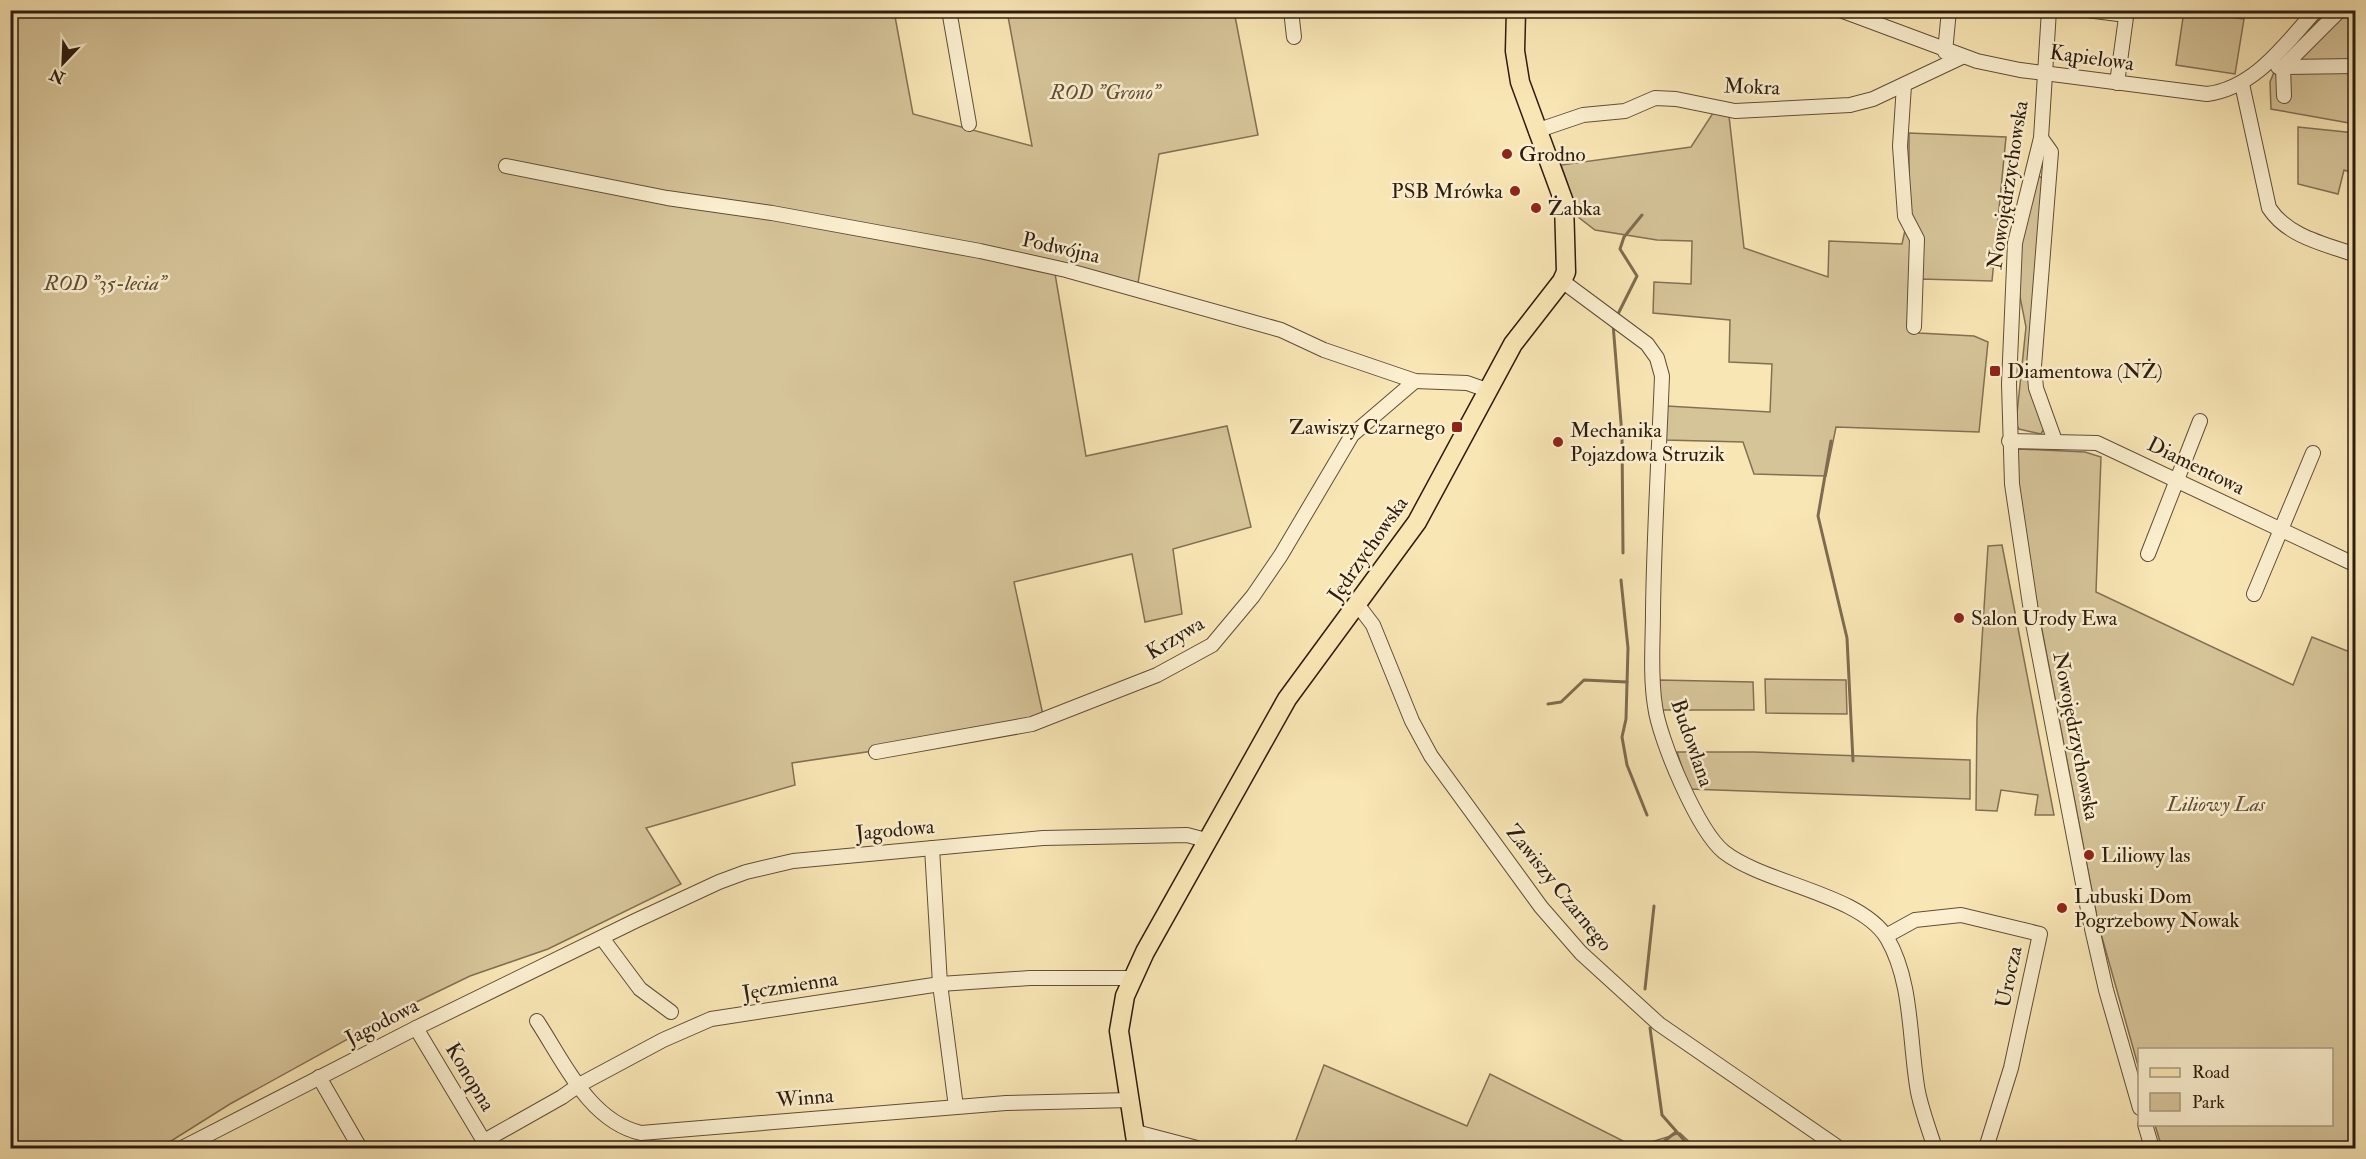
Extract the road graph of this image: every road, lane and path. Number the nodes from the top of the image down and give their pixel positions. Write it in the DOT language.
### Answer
graph roads {
  1 [pos="949,10"];
  2 [pos="1292,10"];
  3 [pos="1516,10"];
  4 [pos="1840,10"];
  5 [pos="1949,10"];
  6 [pos="2049,10"];
  7 [pos="2087,10"];
  8 [pos="2316,10"];
  9 [pos="2340,10"];
  10 [pos="2127,13"];
  11 [pos="1294,37"];
  12 [pos="1945,52"];
  13 [pos="1962,57"];
  14 [pos="2264,65"];
  15 [pos="2355,66"];
  16 [pos="2283,67"];
  17 [pos="2045,72"];
  18 [pos="2117,83"];
  19 [pos="2242,84"];
  20 [pos="1904,85"];
  21 [pos="2284,96"];
  22 [pos="969,124"];
  23 [pos="1536,132"];
  24 [pos="2041,138"];
  25 [pos="506,166"];
  26 [pos="2355,255"];
  27 [pos="1562,281"];
  28 [pos="1914,327"];
  29 [pos="1415,381"];
  30 [pos="1487,390"];
  31 [pos="2200,421"];
  32 [pos="2009,441"];
  33 [pos="2055,441"];
  34 [pos="2313,453"];
  35 [pos="2177,480"];
  36 [pos="2280,531"];
  37 [pos="2148,554"];
  38 [pos="2355,565"];
  39 [pos="2254,594"];
  40 [pos="1357,604"];
  41 [pos="876,752"];
  42 [pos="1206,840"];
  43 [pos="932,848"];
  44 [pos="1886,936"];
  45 [pos="602,938"];
  46 [pos="1132,978"];
  47 [pos="940,984"];
  48 [pos="671,1012"];
  49 [pos="537,1020"];
  50 [pos="416,1028"];
  51 [pos="319,1077"];
  52 [pos="579,1085"];
  53 [pos="1131,1100"];
  54 [pos="2138,1104"];
  55 [pos="956,1107"];
  56 [pos="2145,1126"];
  57 [pos="1137,1140"];
  58 [pos="486,1145"];
  59 [pos="182,1149"];
  60 [pos="360,1149"];
  61 [pos="1197,1149"];
  62 [pos="1839,1149"];
  63 [pos="1935,1149"];
  64 [pos="1986,1149"];
  65 [pos="2152,1149"];
  1 -- 22 [label="street"];
  2 -- 11 [label="street"];
  3 -- 23 [label="main road, Jędrzychowska"];
  4 -- 12 [label="street, Kąpielowa"];
  5 -- 12 [label="street"];
  6 -- 17 [label="street, Nowojędrzychowska"];
  7 -- 10 [label="street"];
  8 -- 14 [label="street, Kąpielowa"];
  9 -- 16 [label="street"];
  10 -- 18 [label="street"];
  12 -- 13 [label="street, Kąpielowa"];
  13 -- 17 [label="street, Kąpielowa"];
  13 -- 20 [label="street, Mokra"];
  14 -- 16 [label="street"];
  14 -- 19 [label="street, Kąpielowa"];
  15 -- 16 [label="street"];
  16 -- 21 [label="street"];
  17 -- 18 [label="street, Kąpielowa"];
  17 -- 24 [label="street, Nowojędrzychowska"];
  18 -- 19 [label="street, Kąpielowa"];
  19 -- 26 [label="street"];
  20 -- 23 [label="street, Mokra"];
  20 -- 28 [label="street"];
  23 -- 27 [label="main road, Jędrzychowska"];
  24 -- 32 [label="street, Nowojędrzychowska"];
  24 -- 33 [label="street"];
  25 -- 29 [label="street, Podwójna"];
  27 -- 30 [label="main road, Jędrzychowska"];
  27 -- 44 [label="street, Budowlana"];
  29 -- 30 [label="street, Podwójna"];
  29 -- 41 [label="street, Krzywa"];
  30 -- 40 [label="main road, Jędrzychowska"];
  31 -- 35 [label="street"];
  32 -- 33 [label="street, Diamentowa"];
  32 -- 54 [label="street, Nowojędrzychowska"];
  33 -- 35 [label="street, Diamentowa"];
  34 -- 36 [label="street"];
  35 -- 36 [label="street, Diamentowa"];
  35 -- 37 [label="street"];
  36 -- 38 [label="street, Diamentowa"];
  36 -- 39 [label="street"];
  40 -- 42 [label="main road, Jędrzychowska"];
  40 -- 62 [label="street, Zawiszy Czarnego"];
  42 -- 43 [label="street, Jagodowa"];
  42 -- 46 [label="main road, Jędrzychowska"];
  43 -- 45 [label="street, Jagodowa"];
  43 -- 47 [label="street"];
  44 -- 63 [label="street, Budowlana"];
  44 -- 64 [label="street, Urocza"];
  45 -- 48 [label="street"];
  45 -- 50 [label="street, Jagodowa"];
  46 -- 47 [label="street, Jęczmienna"];
  46 -- 53 [label="main road, Jędrzychowska"];
  47 -- 52 [label="street, Jęczmienna"];
  47 -- 55 [label="street"];
  49 -- 52 [label="street, Winna"];
  50 -- 51 [label="street, Jagodowa"];
  50 -- 58 [label="street, Konopna"];
  51 -- 59 [label="street, Jagodowa"];
  51 -- 60 [label="street"];
  52 -- 55 [label="street, Winna"];
  52 -- 58 [label="street, Jęczmienna"];
  53 -- 55 [label="street, Winna"];
  53 -- 57 [label="main road, Jędrzychowska"];
  56 -- 65 [label="street"];
  57 -- 61 [label="street"];
}
